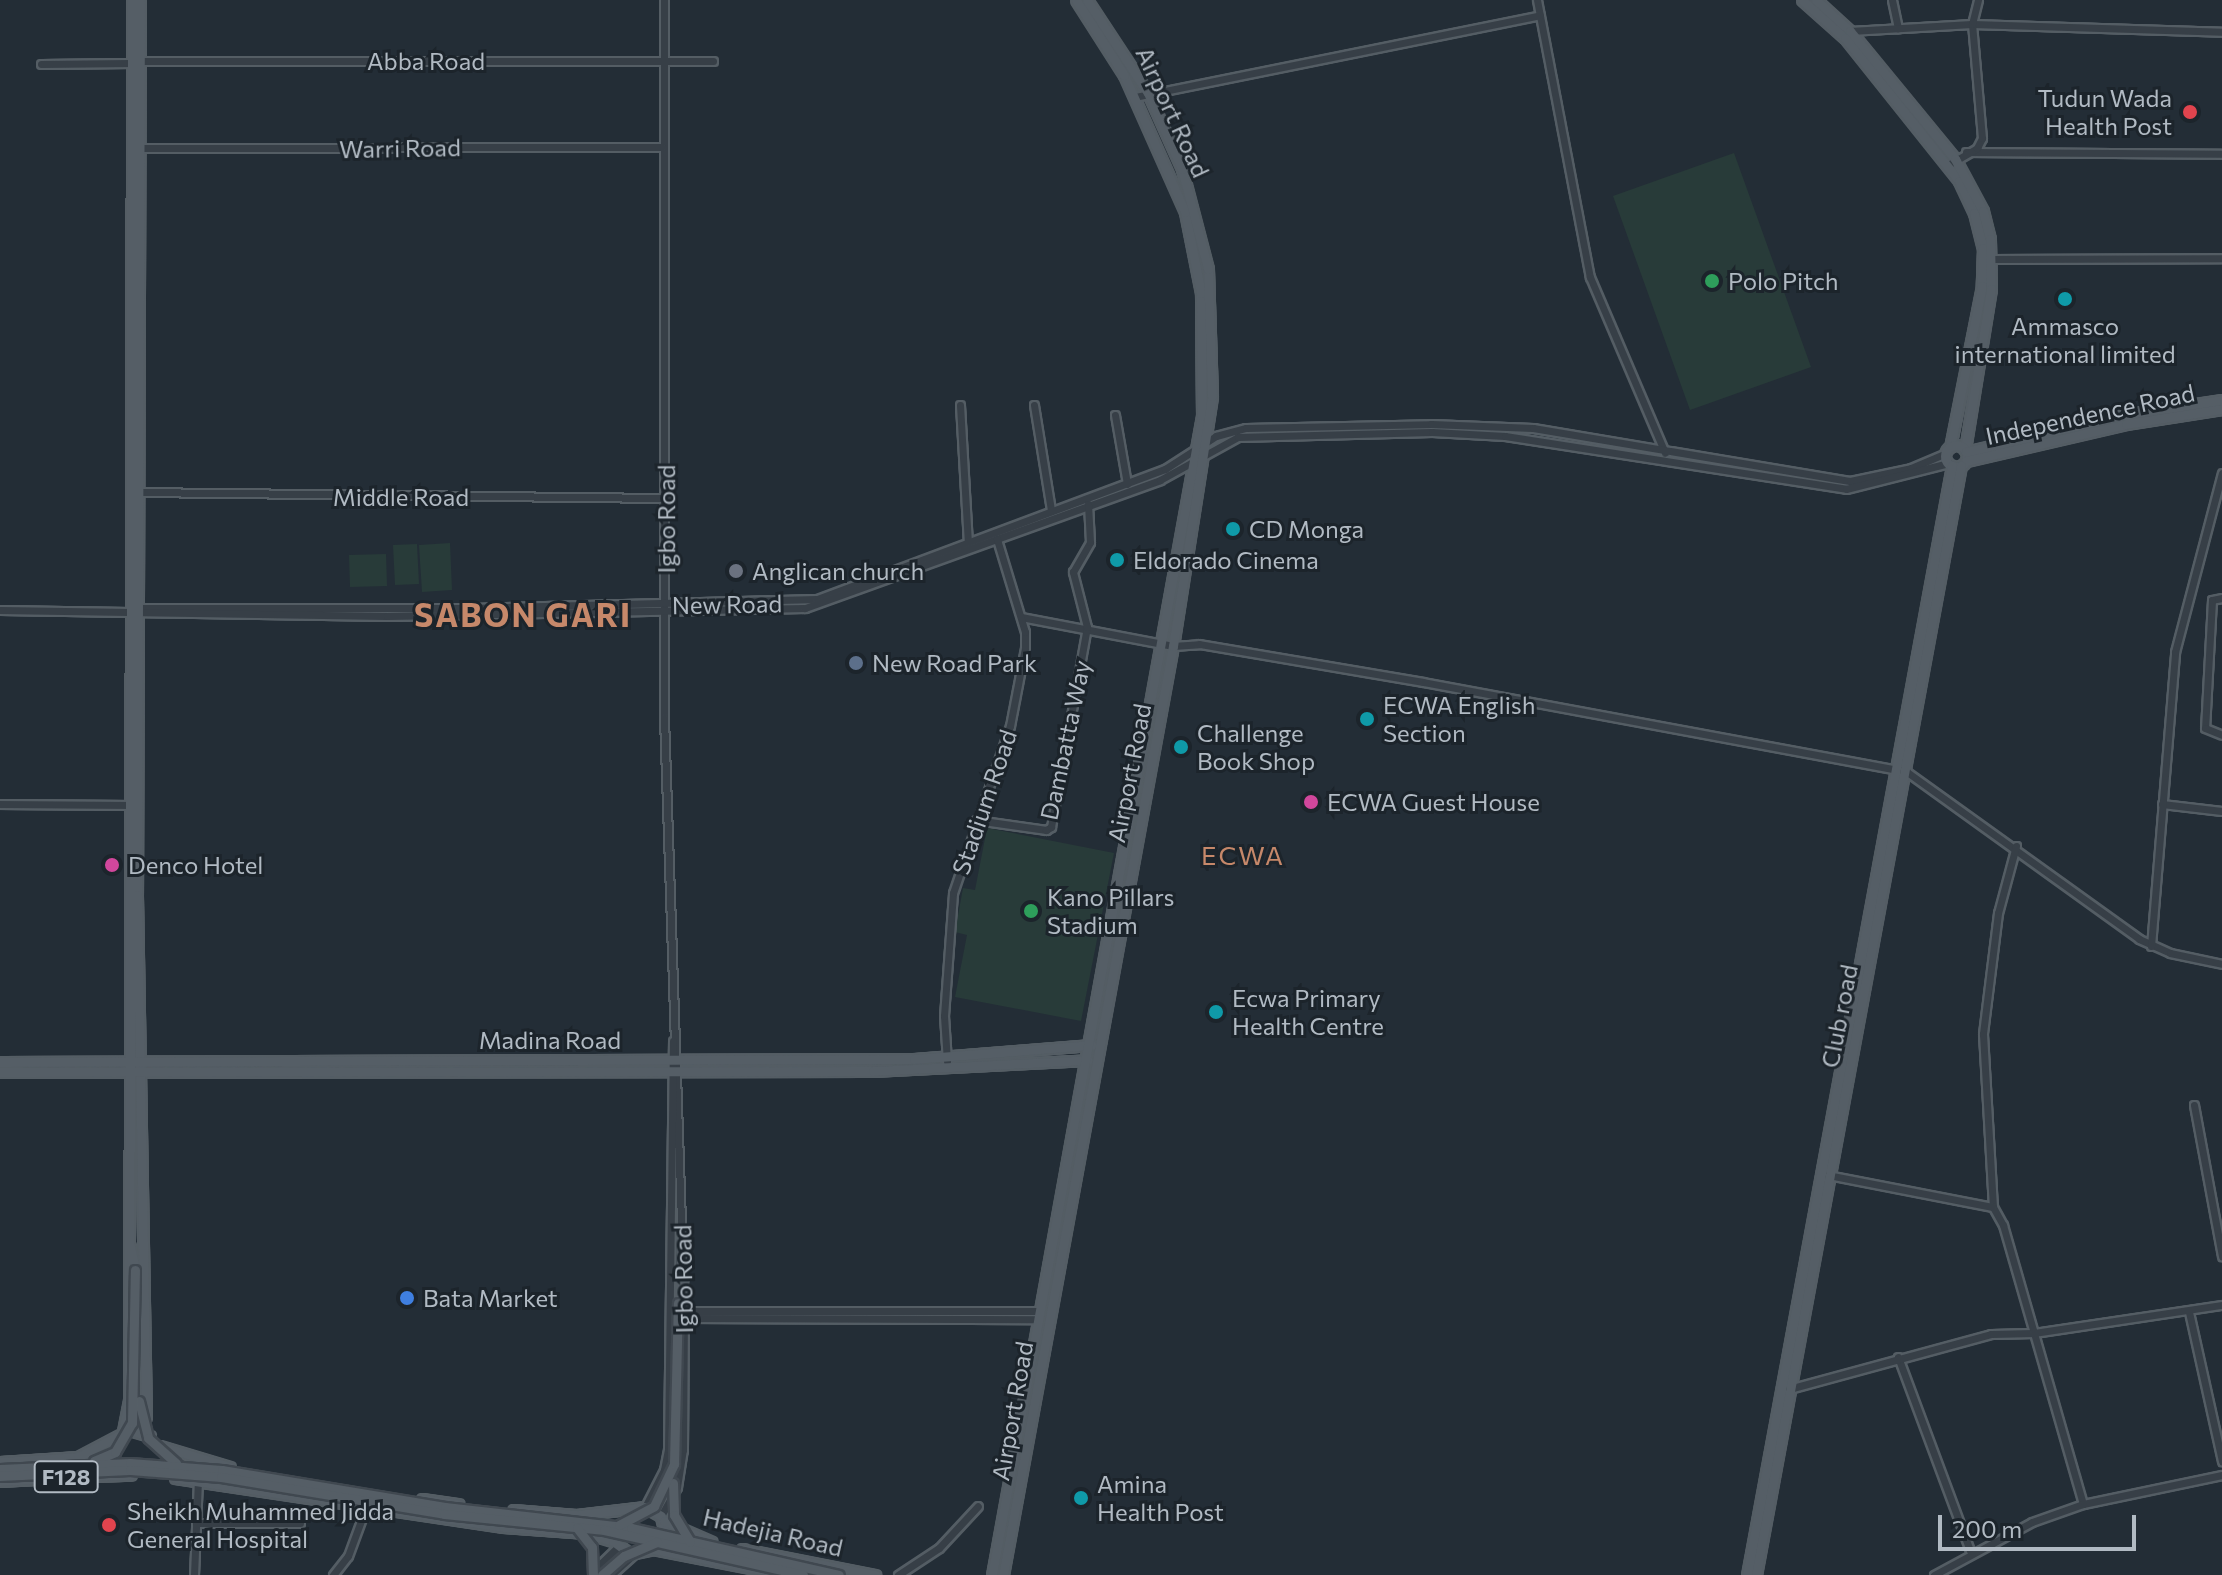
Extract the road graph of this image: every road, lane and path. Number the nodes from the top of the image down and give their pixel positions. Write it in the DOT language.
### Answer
graph roads {
  1 [pos="132,0"];
  2 [pos="140,0"];
  3 [pos="664,0"];
  4 [pos="1076,0"];
  5 [pos="1087,0"];
  6 [pos="1537,0"];
  7 [pos="1802,0"];
  8 [pos="1816,0"];
  9 [pos="1892,0"];
  10 [pos="1978,0"];
  11 [pos="1540,15"];
  12 [pos="1972,24"];
  13 [pos="1898,28"];
  14 [pos="1850,31"];
  15 [pos="2222,32"];
  16 [pos="666,61"];
  17 [pos="713,61"];
  18 [pos="136,62"];
  19 [pos="41,64"];
  20 [pos="1148,93"];
  21 [pos="1135,97"];
  22 [pos="662,147"];
  23 [pos="138,148"];
  24 [pos="1966,152"];
  25 [pos="2222,154"];
  26 [pos="1951,162"];
  27 [pos="1190,210"];
  28 [pos="2222,258"];
  29 [pos="1991,259"];
  30 [pos="133,272"];
  31 [pos="1984,307"];
  32 [pos="2222,400"];
  33 [pos="960,405"];
  34 [pos="1034,405"];
  35 [pos="2222,409"];
  36 [pos="1115,415"];
  37 [pos="1202,450"];
  38 [pos="1665,455"];
  39 [pos="1957,457"];
  40 [pos="2222,473"];
  41 [pos="1127,484"];
  42 [pos="136,492"];
  43 [pos="666,498"];
  44 [pos="1087,501"];
  45 [pos="1051,510"];
  46 [pos="1009,530"];
  47 [pos="997,539"];
  48 [pos="968,542"];
  49 [pos="893,576"];
  50 [pos="2222,598"];
  51 [pos="819,602"];
  52 [pos="666,605"];
  53 [pos="0,610"];
  54 [pos="130,611"];
  55 [pos="666,614"];
  56 [pos="1021,617"];
  57 [pos="1087,627"];
  58 [pos="1168,644"];
  59 [pos="2222,735"];
  60 [pos="1894,769"];
  61 [pos="1907,772"];
  62 [pos="0,804"];
  63 [pos="2162,804"];
  64 [pos="130,805"];
  65 [pos="2222,811"];
  66 [pos="976,820"];
  67 [pos="2016,846"];
  68 [pos="2151,946"];
  69 [pos="2222,964"];
  70 [pos="1098,1044"];
  71 [pos="1086,1046"];
  72 [pos="1096,1058"];
  73 [pos="674,1060"];
  74 [pos="1084,1061"];
  75 [pos="0,1062"];
  76 [pos="474,1064"];
  77 [pos="948,1064"];
  78 [pos="134,1067"];
  79 [pos="0,1072"];
  80 [pos="674,1072"];
  81 [pos="2194,1105"];
  82 [pos="1824,1181"];
  83 [pos="1993,1207"];
  84 [pos="127,1240"];
  85 [pos="142,1240"];
  86 [pos="2222,1256"];
  87 [pos="137,1270"];
  88 [pos="683,1276"];
  89 [pos="671,1277"];
  90 [pos="2222,1305"];
  91 [pos="681,1308"];
  92 [pos="2189,1312"];
  93 [pos="1039,1315"];
  94 [pos="2034,1333"];
  95 [pos="1898,1357"];
  96 [pos="1789,1389"];
  97 [pos="120,1433"];
  98 [pos="147,1433"];
  99 [pos="156,1444"];
  100 [pos="2222,1461"];
  101 [pos="0,1462"];
  102 [pos="88,1464"];
  103 [pos="183,1465"];
  104 [pos="0,1469"];
  105 [pos="144,1474"];
  106 [pos="131,1475"];
  107 [pos="2222,1475"];
  108 [pos="0,1478"];
  109 [pos="198,1480"];
  110 [pos="2083,1504"];
  111 [pos="978,1506"];
  112 [pos="366,1507"];
  113 [pos="645,1507"];
  114 [pos="622,1513"];
  115 [pos="663,1518"];
  116 [pos="196,1523"];
  117 [pos="300,1523"];
  118 [pos="616,1526"];
  119 [pos="577,1528"];
  120 [pos="690,1542"];
  121 [pos="615,1544"];
  122 [pos="656,1545"];
  123 [pos="1970,1551"];
  124 [pos="634,1554"];
  125 [pos="1752,1571"];
  126 [pos="194,1575"];
  127 [pos="333,1575"];
  128 [pos="591,1575"];
  129 [pos="602,1575"];
  130 [pos="611,1575"];
  131 [pos="783,1575"];
  132 [pos="803,1575"];
  133 [pos="839,1575"];
  134 [pos="875,1575"];
  135 [pos="898,1575"];
  136 [pos="992,1575"];
  137 [pos="1003,1575"];
  138 [pos="1934,1575"];
  1 -- 18 [label="main road"];
  2 -- 18 [label="main road"];
  3 -- 16 [label="street, Igbo Road"];
  4 -- 21 [label="main road, Airport Road"];
  5 -- 20 [label="main road, Airport Road"];
  6 -- 11 [label="street"];
  7 -- 26 [label="main road"];
  8 -- 14 [label="main road"];
  9 -- 13 [label="street"];
  10 -- 12 [label="street"];
  11 -- 20 [label="street"];
  11 -- 38 [label="street"];
  12 -- 13 [label="street"];
  12 -- 15 [label="street"];
  12 -- 24 [label="street"];
  13 -- 14 [label="street"];
  14 -- 26 [label="main road"];
  16 -- 17 [label="street, Abba Road"];
  16 -- 18 [label="street, Abba Road"];
  16 -- 22 [label="street, Igbo Road"];
  18 -- 19 [label="street, Abba Road"];
  18 -- 23 [label="main road"];
  18 -- 30 [label="main road"];
  20 -- 21 [label="street"];
  20 -- 27 [label="main road, Airport Road"];
  21 -- 27 [label="main road, Airport Road"];
  22 -- 23 [label="street, Warri Road"];
  22 -- 43 [label="street, Igbo Road"];
  23 -- 30 [label="main road"];
  24 -- 25 [label="street"];
  24 -- 26 [label="street"];
  26 -- 29 [label="main road"];
  26 -- 31 [label="main road"];
  27 -- 37 [label="main road, Airport Road"];
  28 -- 29 [label="street"];
  29 -- 31 [label="main road"];
  30 -- 42 [label="main road"];
  30 -- 54 [label="main road"];
  31 -- 39 [label="main road"];
  32 -- 39 [label="main road, Independence Road"];
  33 -- 48 [label="street"];
  34 -- 45 [label="street"];
  35 -- 39 [label="main road, Independence Road"];
  36 -- 41 [label="street"];
  37 -- 38 [label="street"];
  37 -- 41 [label="street, New Road"];
  37 -- 44 [label="street, New Road"];
  37 -- 58 [label="main road, Airport Road"];
  38 -- 39 [label="street"];
  39 -- 60 [label="main road"];
  39 -- 61 [label="main road, Club road"];
  40 -- 63 [label="street"];
  41 -- 44 [label="street, New Road"];
  42 -- 43 [label="street, Middle Road"];
  42 -- 54 [label="main road"];
  43 -- 52 [label="street, Igbo Road"];
  44 -- 45 [label="street, New Road"];
  44 -- 46 [label="street, New Road"];
  44 -- 57 [label="street"];
  45 -- 46 [label="street, New Road"];
  46 -- 47 [label="street, New Road"];
  46 -- 48 [label="street, New Road"];
  47 -- 49 [label="street, New Road"];
  47 -- 56 [label="street, Stadium Road"];
  48 -- 49 [label="street, New Road"];
  49 -- 51 [label="street, New Road"];
  50 -- 59 [label="street"];
  51 -- 52 [label="street, New Road"];
  51 -- 55 [label="street, New Road"];
  52 -- 54 [label="street, New Road"];
  52 -- 55 [label="street, Igbo Road"];
  53 -- 54 [label="street, New Road"];
  54 -- 55 [label="street, New Road"];
  54 -- 64 [label="main road"];
  54 -- 78 [label="main road"];
  55 -- 73 [label="street, Igbo Road"];
  56 -- 57 [label="street"];
  56 -- 66 [label="street, Stadium Road"];
  57 -- 58 [label="street"];
  57 -- 66 [label="street, Dambatta Way"];
  58 -- 60 [label="street"];
  58 -- 70 [label="main road, Airport Road"];
  58 -- 71 [label="main road, Airport Road"];
  60 -- 61 [label="street"];
  60 -- 82 [label="main road"];
  61 -- 67 [label="street"];
  61 -- 82 [label="main road, Club road"];
  62 -- 64 [label="street"];
  63 -- 65 [label="street"];
  63 -- 68 [label="street"];
  64 -- 78 [label="main road"];
  66 -- 77 [label="street, Stadium Road"];
  67 -- 68 [label="street"];
  67 -- 83 [label="street"];
  68 -- 69 [label="street"];
  70 -- 71 [label="main road, Madina Road"];
  70 -- 72 [label="main road, Airport Road"];
  71 -- 74 [label="main road, Airport Road"];
  71 -- 77 [label="main road, Madina Road"];
  72 -- 74 [label="main road, Madina Road"];
  72 -- 137 [label="main road, Airport Road"];
  73 -- 76 [label="main road, Madina Road"];
  73 -- 77 [label="main road, Madina Road"];
  73 -- 80 [label="street, Igbo Road"];
  74 -- 77 [label="main road, Madina Road"];
  74 -- 93 [label="main road, Airport Road"];
  75 -- 78 [label="main road, Madina Road"];
  76 -- 78 [label="main road, Madina Road"];
  76 -- 80 [label="main road, Madina Road"];
  77 -- 80 [label="main road, Madina Road"];
  78 -- 79 [label="main road, Madina Road"];
  78 -- 84 [label="main road"];
  78 -- 85 [label="main road"];
  80 -- 88 [label="street, Igbo Road"];
  80 -- 89 [label="street, Igbo Road"];
  81 -- 86 [label="street"];
  82 -- 83 [label="street"];
  82 -- 96 [label="main road, Club road"];
  82 -- 125 [label="main road"];
  83 -- 94 [label="street"];
  84 -- 87 [label="main road"];
  84 -- 97 [label="main road"];
  85 -- 87 [label="main road"];
  85 -- 98 [label="main road"];
  87 -- 102 [label="main road, bridge"];
  87 -- 103 [label="main road, bridge"];
  88 -- 91 [label="main road"];
  89 -- 91 [label="main road"];
  89 -- 113 [label="street, Igbo Road"];
  90 -- 92 [label="street"];
  91 -- 93 [label="street"];
  91 -- 115 [label="street, Igbo Road"];
  91 -- 118 [label="main road, bridge"];
  91 -- 120 [label="main road, bridge"];
  92 -- 94 [label="street"];
  92 -- 100 [label="street"];
  93 -- 136 [label="main road, Airport Road"];
  94 -- 95 [label="street"];
  94 -- 110 [label="street"];
  95 -- 96 [label="street"];
  95 -- 123 [label="street"];
  96 -- 125 [label="main road, Club road"];
  97 -- 98 [label="main road"];
  97 -- 101 [label="main road, F128"];
  97 -- 106 [label="main road, F128"];
  98 -- 99 [label="main road"];
  99 -- 105 [label="main road"];
  99 -- 114 [label="main road"];
  102 -- 103 [label="main road, bridge"];
  102 -- 104 [label="main road, bridge"];
  103 -- 118 [label="main road, bridge"];
  105 -- 106 [label="main road, F128"];
  105 -- 109 [label="main road, F128"];
  106 -- 108 [label="main road, F128"];
  107 -- 110 [label="street"];
  108 -- 119 [label="main road, bridge"];
  109 -- 112 [label="main road, F128"];
  109 -- 116 [label="street"];
  110 -- 123 [label="street"];
  111 -- 135 [label="street"];
  112 -- 121 [label="main road, F128"];
  112 -- 127 [label="street"];
  113 -- 114 [label="main road"];
  113 -- 115 [label="main road"];
  114 -- 121 [label="main road"];
  115 -- 122 [label="main road"];
  115 -- 134 [label="main road, Hadejia Road"];
  116 -- 117 [label="street"];
  116 -- 126 [label="street"];
  118 -- 120 [label="main road, bridge"];
  119 -- 122 [label="main road, bridge"];
  119 -- 128 [label="main road, bridge"];
  120 -- 133 [label="main road, bridge"];
  121 -- 124 [label="main road, F128"];
  121 -- 128 [label="street"];
  122 -- 124 [label="main road"];
  122 -- 129 [label="main road, bridge"];
  122 -- 131 [label="main road, Hadejia Road"];
  122 -- 132 [label="main road, bridge"];
  123 -- 138 [label="street"];
  124 -- 130 [label="street"];
}
